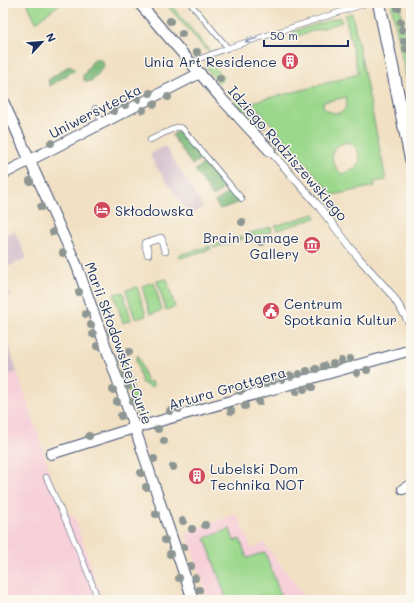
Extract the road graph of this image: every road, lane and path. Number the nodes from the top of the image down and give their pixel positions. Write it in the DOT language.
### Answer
graph roads {
  1 [pos="139,3"];
  2 [pos="190,3"];
  3 [pos="368,3"];
  4 [pos="379,3"];
  5 [pos="228,48"];
  6 [pos="191,62"];
  7 [pos="200,74"];
  8 [pos="3,101"];
  9 [pos="94,108"];
  10 [pos="102,123"];
  11 [pos="150,140"];
  12 [pos="270,151"];
  13 [pos="411,158"];
  14 [pos="30,160"];
  15 [pos="3,174"];
  16 [pos="242,199"];
  17 [pos="164,251"];
  18 [pos="148,254"];
  19 [pos="411,325"];
  20 [pos="411,350"];
  21 [pos="135,429"];
  22 [pos="51,454"];
  23 [pos="46,476"];
  24 [pos="98,600"];
  25 [pos="193,600"];
  1 -- 6 [label="street, Idziego Radziszewskiego"];
  2 -- 5 [label="lane"];
  3 -- 5 [label="lane, one-way"];
  4 -- 13 [label="street"];
  5 -- 6 [label="lane"];
  6 -- 7 [label="street, Idziego Radziszewskiego"];
  7 -- 10 [label="street, Uniwersytecka"];
  7 -- 12 [label="street, Idziego Radziszewskiego"];
  8 -- 14 [label="street, Marii Skłodowskiej-Curie"];
  9 -- 10 [label="lane"];
  10 -- 14 [label="street, Uniwersytecka"];
  11 -- 16 [label="lane"];
  12 -- 19 [label="street, Idziego Radziszewskiego"];
  14 -- 15 [label="street, Uniwersytecka"];
  14 -- 21 [label="street, Marii Skłodowskiej-Curie"];
  17 -- 18 [label="street"];
  20 -- 21 [label="street, Artura Grottgera"];
  21 -- 22 [label="street, Artura Grottgera"];
  21 -- 25 [label="street, Marii Skłodowskiej-Curie"];
  23 -- 24 [label="lane"];
}
